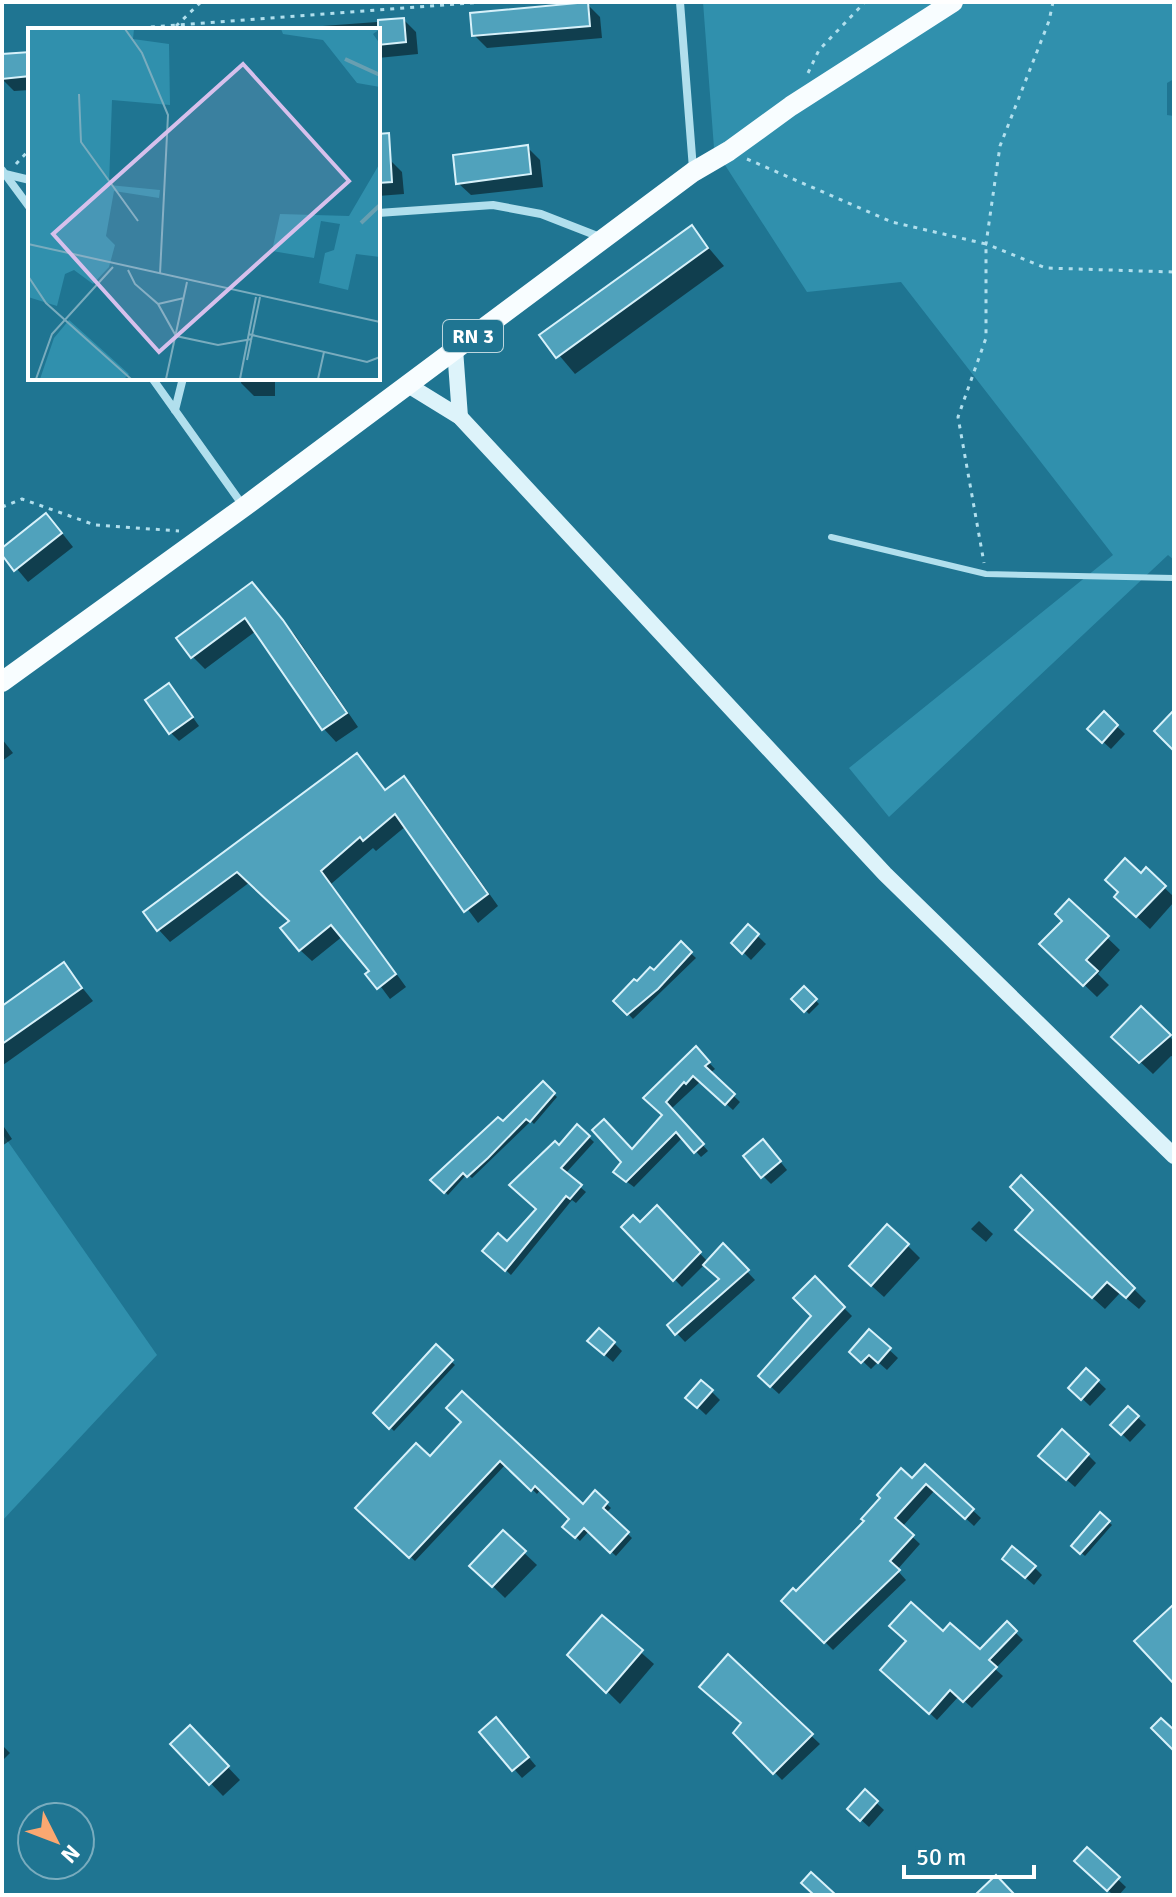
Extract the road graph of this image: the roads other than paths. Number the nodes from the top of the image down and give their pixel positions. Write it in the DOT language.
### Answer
graph roads {
  1 [pos="680,2"];
  2 [pos="953,2"];
  3 [pos="693,172"];
  4 [pos="3,174"];
  5 [pos="28,180"];
  6 [pos="28,205"];
  7 [pos="380,213"];
  8 [pos="603,239"];
  9 [pos="455,349"];
  10 [pos="153,380"];
  11 [pos="182,380"];
  12 [pos="408,385"];
  13 [pos="175,410"];
  14 [pos="460,417"];
  15 [pos="244,507"];
  16 [pos="831,537"];
  17 [pos="1174,578"];
  18 [pos="2,682"];
  19 [pos="1174,1156"];
  1 -- 3 [label="street"];
  2 -- 3 [label="main road, RN 3"];
  3 -- 8 [label="main road, RN 3"];
  4 -- 5 [label="street"];
  4 -- 6 [label="street"];
  7 -- 8 [label="street"];
  8 -- 9 [label="main road, RN 3"];
  9 -- 12 [label="main road, RN 3"];
  9 -- 14 [label="street"];
  10 -- 13 [label="street"];
  11 -- 13 [label="street"];
  12 -- 14 [label="street"];
  12 -- 15 [label="main road, RN 3"];
  13 -- 15 [label="street"];
  14 -- 19 [label="street"];
  15 -- 18 [label="main road, RN 3"];
  16 -- 17 [label="lane"];
}
